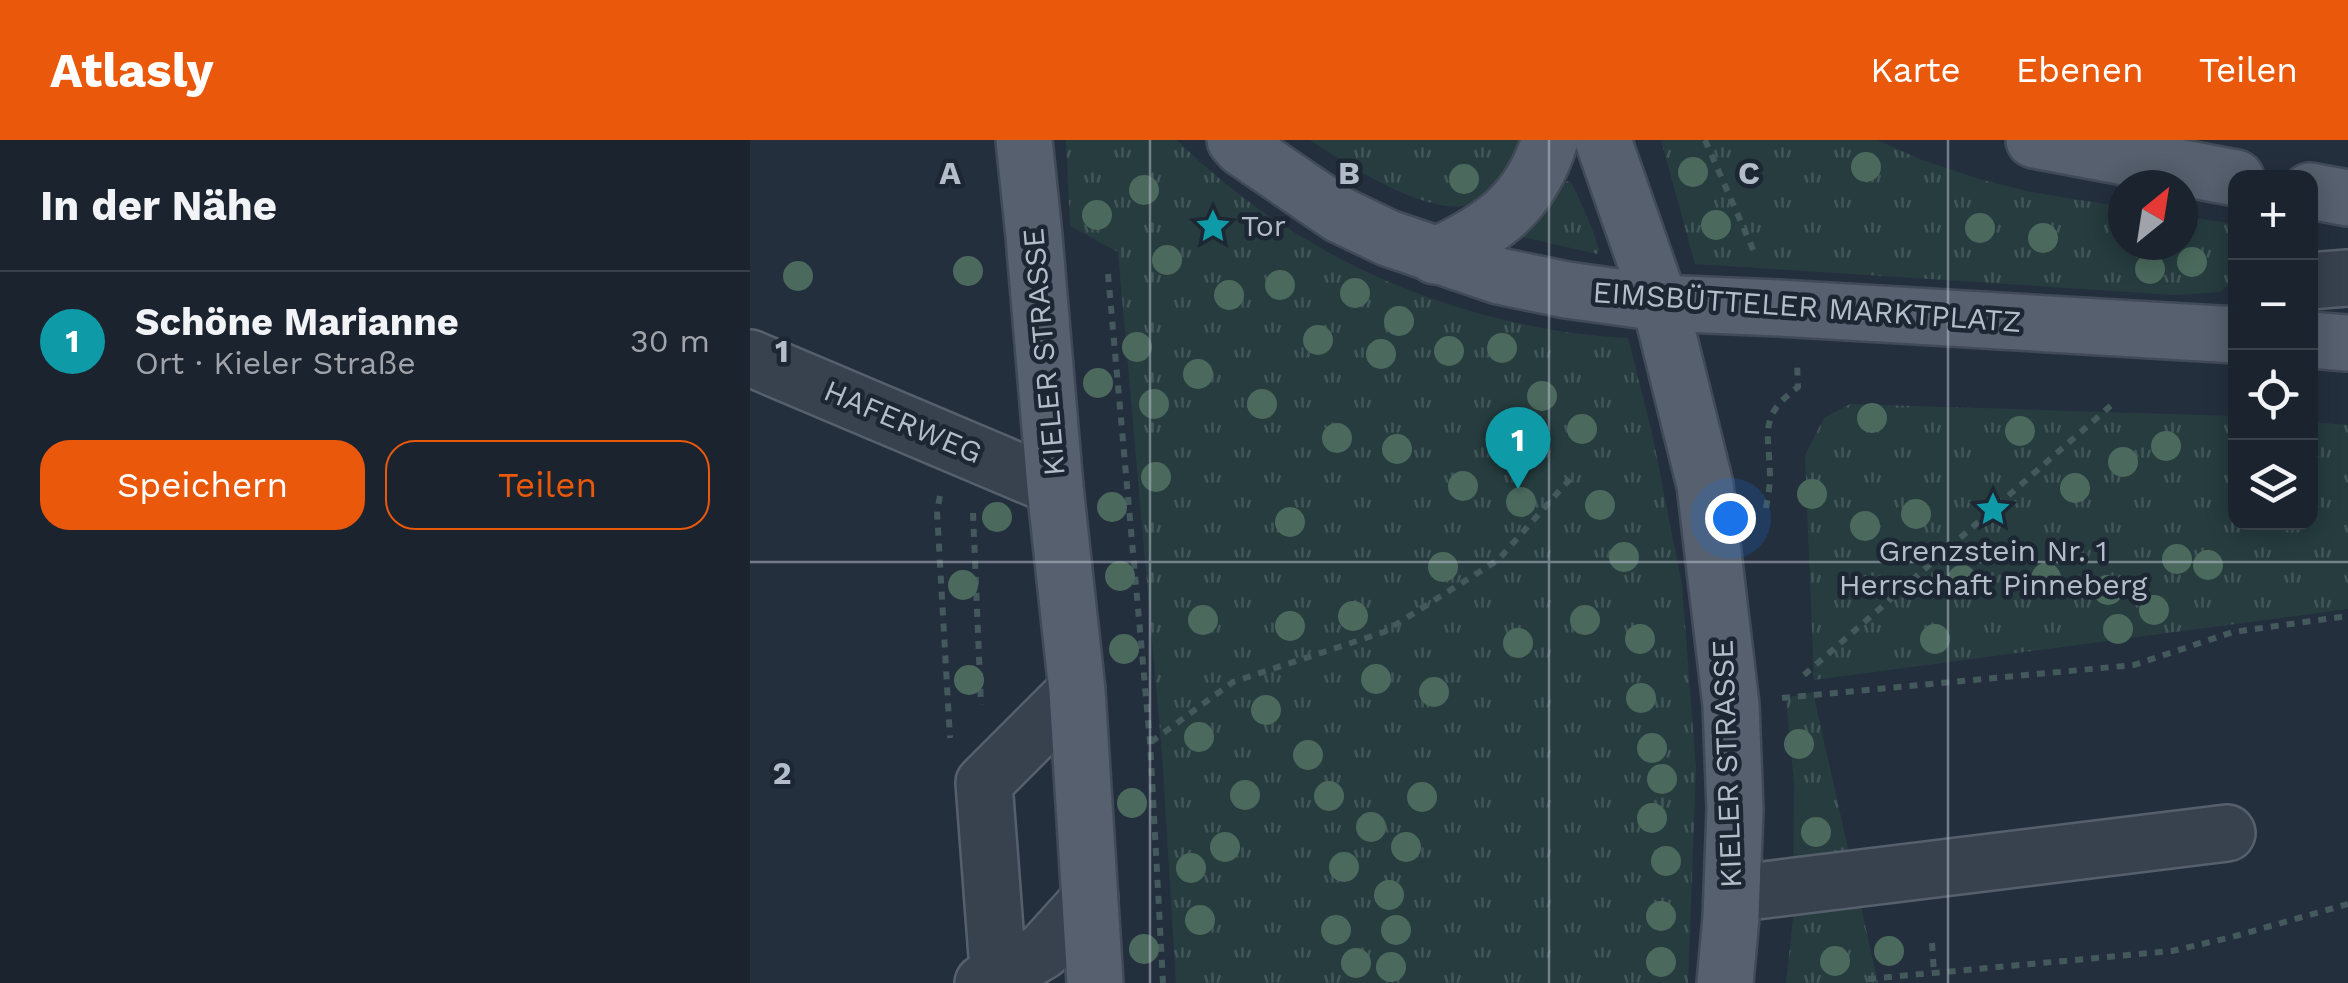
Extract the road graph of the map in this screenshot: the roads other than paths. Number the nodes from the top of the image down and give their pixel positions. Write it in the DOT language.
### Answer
graph roads {
  1 [pos="1024,140"];
  2 [pos="1235,140"];
  3 [pos="1550,140"];
  4 [pos="1603,140"];
  5 [pos="2034,140"];
  6 [pos="2228,176"];
  7 [pos="2318,192"];
  8 [pos="2348,198"];
  9 [pos="1435,256"];
  10 [pos="2348,278"];
  11 [pos="2318,280"];
  12 [pos="1660,303"];
  13 [pos="2225,329"];
  14 [pos="2318,341"];
  15 [pos="2348,343"];
  16 [pos="750,358"];
  17 [pos="1055,487"];
  18 [pos="1077,690"];
  19 [pos="2227,833"];
  20 [pos="1732,894"];
  21 [pos="1090,899"];
  22 [pos="994,981"];
  23 [pos="1094,983"];
  24 [pos="1725,983"];
  1 -- 17 [label="main road, KIELER STRASSE"];
  2 -- 9 [label="main road, EIMSBÜTTELER MARKTPLATZ"];
  3 -- 9 [label="main road"];
  4 -- 12 [label="main road, KIELER STRASSE"];
  5 -- 6 [label="main road"];
  7 -- 8 [label="main road"];
  9 -- 12 [label="main road, EIMSBÜTTELER MARKTPLATZ"];
  10 -- 11 [label="street"];
  12 -- 13 [label="main road, EIMSBÜTTELER MARKTPLATZ"];
  12 -- 20 [label="main road, KIELER STRASSE"];
  14 -- 15 [label="main road"];
  16 -- 17 [label="street, HAFERWEG"];
  17 -- 18 [label="main road, KIELER STRASSE"];
  18 -- 21 [label="main road, KIELER STRASSE"];
  18 -- 22 [label="street"];
  19 -- 20 [label="street"];
  20 -- 24 [label="main road, KIELER STRASSE"];
  21 -- 22 [label="street"];
  21 -- 23 [label="main road, KIELER STRASSE"];
}
